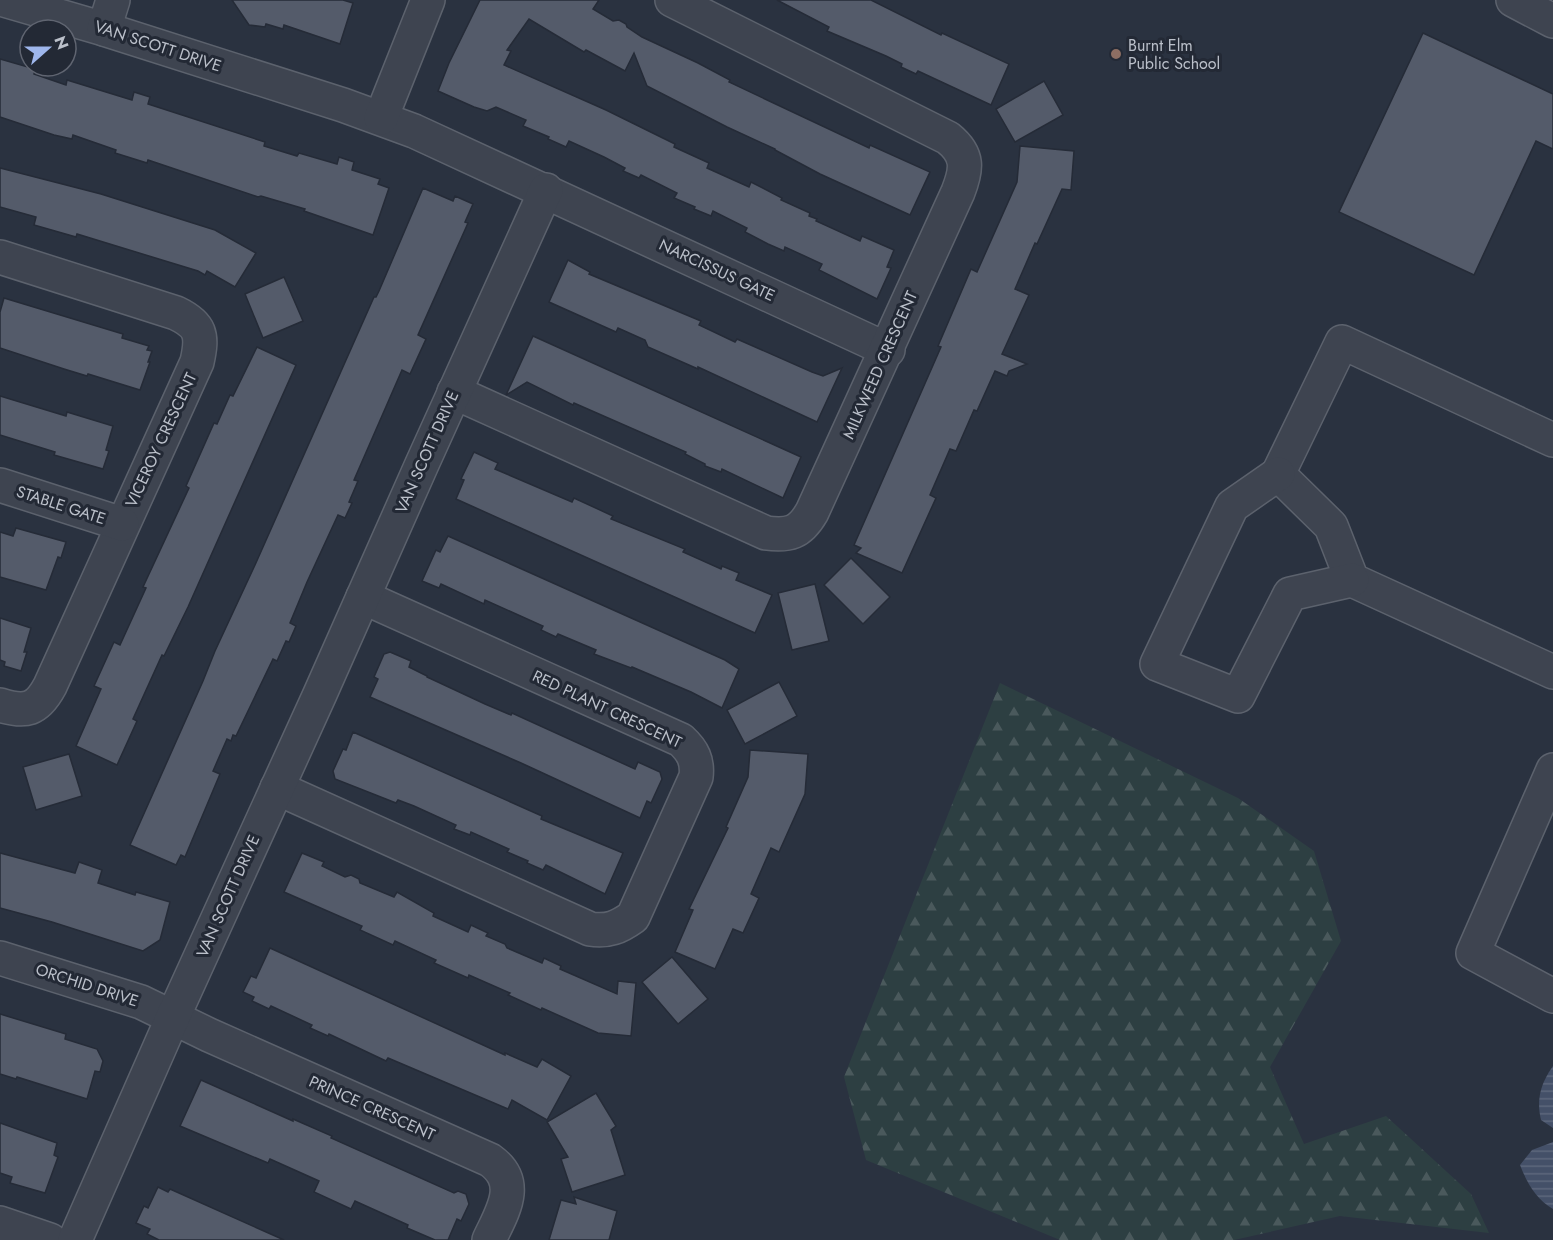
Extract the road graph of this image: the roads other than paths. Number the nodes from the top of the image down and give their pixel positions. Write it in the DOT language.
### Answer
graph roads {
  1 [pos="4,0"];
  2 [pos="428,0"];
  3 [pos="672,0"];
  4 [pos="1513,0"];
  5 [pos="109,14"];
  6 [pos="1553,21"];
  7 [pos="381,118"];
  8 [pos="546,190"];
  9 [pos="0,257"];
  10 [pos="888,350"];
  11 [pos="454,392"];
  12 [pos="1553,440"];
  13 [pos="1278,474"];
  14 [pos="0,486"];
  15 [pos="122,524"];
  16 [pos="1352,580"];
  17 [pos="363,597"];
  18 [pos="1553,672"];
  19 [pos="0,705"];
  20 [pos="1553,770"];
  21 [pos="277,788"];
  22 [pos="0,958"];
  23 [pos="1553,996"];
  24 [pos="173,1017"];
  25 [pos="0,1223"];
  26 [pos="50,1240"];
  27 [pos="75,1240"];
  28 [pos="489,1240"];
  1 -- 5 [label="street, VAN SCOTT DRIVE"];
  2 -- 7 [label="street"];
  3 -- 10 [label="street, MILKWEED CRESCENT"];
  4 -- 6 [label="street"];
  5 -- 7 [label="street, VAN SCOTT DRIVE"];
  7 -- 8 [label="street, VAN SCOTT DRIVE"];
  8 -- 10 [label="street, NARCISSUS GATE"];
  8 -- 11 [label="street, VAN SCOTT DRIVE"];
  9 -- 15 [label="street, VICEROY CRESCENT"];
  10 -- 11 [label="street, MILKWEED CRESCENT"];
  11 -- 17 [label="street, VAN SCOTT DRIVE"];
  12 -- 13 [label="street"];
  13 -- 16 [label="street"];
  13 -- 16 [label="street"];
  14 -- 15 [label="street, STABLE GATE"];
  15 -- 19 [label="street, VICEROY CRESCENT"];
  16 -- 18 [label="street"];
  17 -- 21 [label="street, VAN SCOTT DRIVE"];
  17 -- 21 [label="street, RED PLANT CRESCENT"];
  20 -- 23 [label="street"];
  21 -- 24 [label="street, VAN SCOTT DRIVE"];
  22 -- 24 [label="street, ORCHID DRIVE"];
  24 -- 27 [label="street, VAN SCOTT DRIVE"];
  24 -- 28 [label="street, PRINCE CRESCENT"];
  25 -- 26 [label="street"];
}
